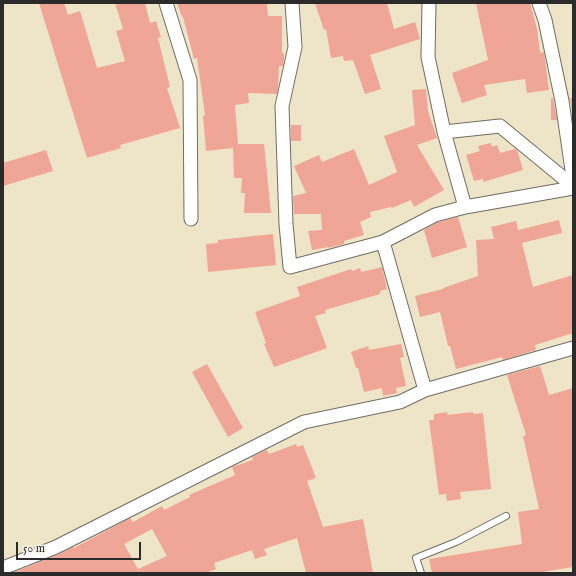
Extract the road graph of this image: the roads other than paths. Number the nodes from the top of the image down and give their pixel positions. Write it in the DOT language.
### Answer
graph roads {
  1 [pos="166,3"];
  2 [pos="292,3"];
  3 [pos="429,3"];
  4 [pos="539,3"];
  5 [pos="444,132"];
  6 [pos="573,177"];
  7 [pos="573,187"];
  8 [pos="465,207"];
  9 [pos="191,220"];
  10 [pos="383,242"];
  11 [pos="573,348"];
  12 [pos="425,390"];
  13 [pos="506,516"];
  14 [pos="3,568"];
  15 [pos="421,573"];
  1 -- 9 [label="street"];
  2 -- 10 [label="street"];
  3 -- 5 [label="street"];
  4 -- 6 [label="street"];
  5 -- 7 [label="street"];
  5 -- 8 [label="street"];
  7 -- 8 [label="street"];
  8 -- 10 [label="street"];
  10 -- 12 [label="street"];
  11 -- 12 [label="street"];
  12 -- 14 [label="street"];
  13 -- 15 [label="lane"];
}
